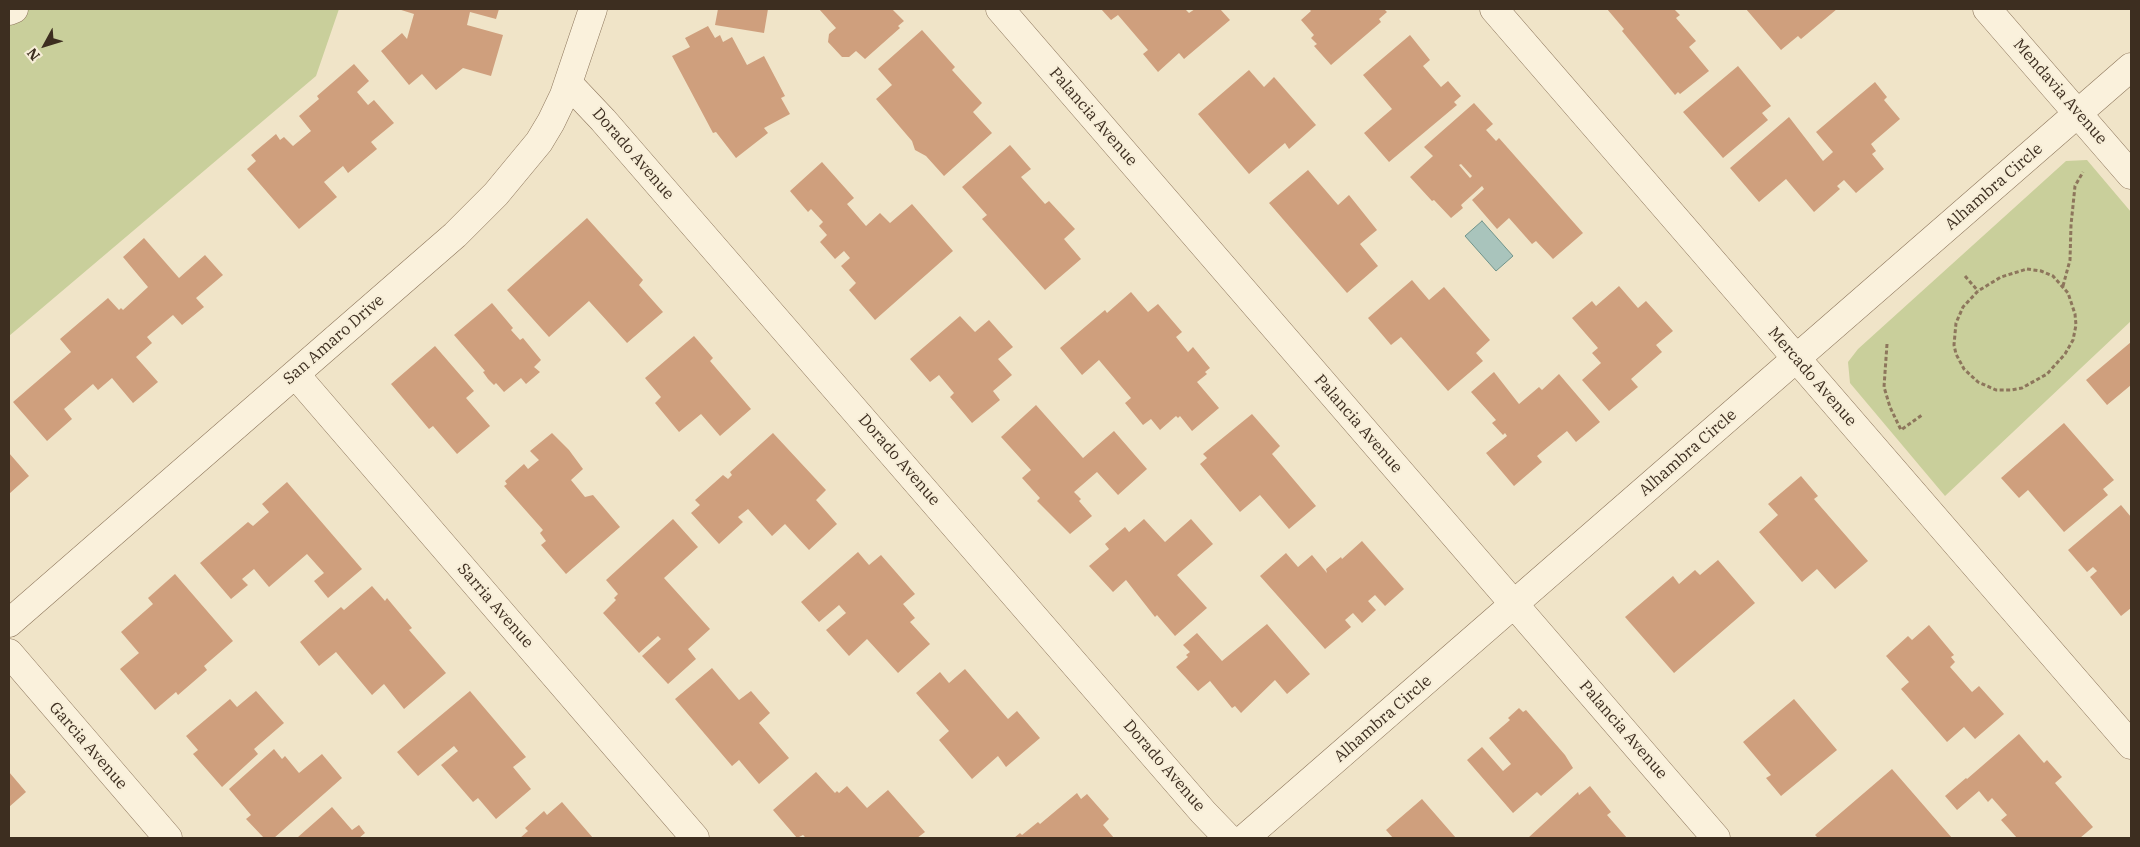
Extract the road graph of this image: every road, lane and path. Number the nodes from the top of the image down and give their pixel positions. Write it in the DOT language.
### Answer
graph roads {
  1 [pos="14,9"];
  2 [pos="593,9"];
  3 [pos="1000,9"];
  4 [pos="1494,9"];
  5 [pos="1987,9"];
  6 [pos="9,11"];
  7 [pos="2131,67"];
  8 [pos="568,83"];
  9 [pos="2078,114"];
  10 [pos="2082,172"];
  11 [pos="2131,175"];
  12 [pos="1965,276"];
  13 [pos="2063,286"];
  14 [pos="1978,290"];
  15 [pos="1887,344"];
  16 [pos="1796,360"];
  17 [pos="295,374"];
  18 [pos="1922,416"];
  19 [pos="1514,604"];
  20 [pos="9,623"];
  21 [pos="9,654"];
  22 [pos="2131,745"];
  23 [pos="168,838"];
  24 [pos="695,838"];
  25 [pos="1228,838"];
  26 [pos="1245,838"];
  27 [pos="1716,838"];
  1 -- 6 [label="street"];
  2 -- 8 [label="street, San Amaro Drive"];
  3 -- 19 [label="street, Palancia Avenue"];
  4 -- 16 [label="street, Mercado Avenue"];
  5 -- 9 [label="street, Mendavia Avenue"];
  7 -- 9 [label="street, Alhambra Circle"];
  8 -- 17 [label="street, San Amaro Drive"];
  8 -- 25 [label="street, Dorado Avenue"];
  9 -- 11 [label="street, Mendavia Avenue"];
  9 -- 16 [label="street, Alhambra Circle"];
  10 -- 13 [label="path"];
  12 -- 14 [label="path"];
  13 -- 14 [label="path"];
  13 -- 14 [label="path"];
  15 -- 18 [label="path"];
  16 -- 19 [label="street, Alhambra Circle"];
  16 -- 22 [label="street, Mercado Avenue"];
  17 -- 20 [label="street, San Amaro Drive"];
  17 -- 24 [label="street, Sarria Avenue"];
  19 -- 26 [label="street, Alhambra Circle"];
  19 -- 27 [label="street, Palancia Avenue"];
  21 -- 23 [label="street, Garcia Avenue"];
}
